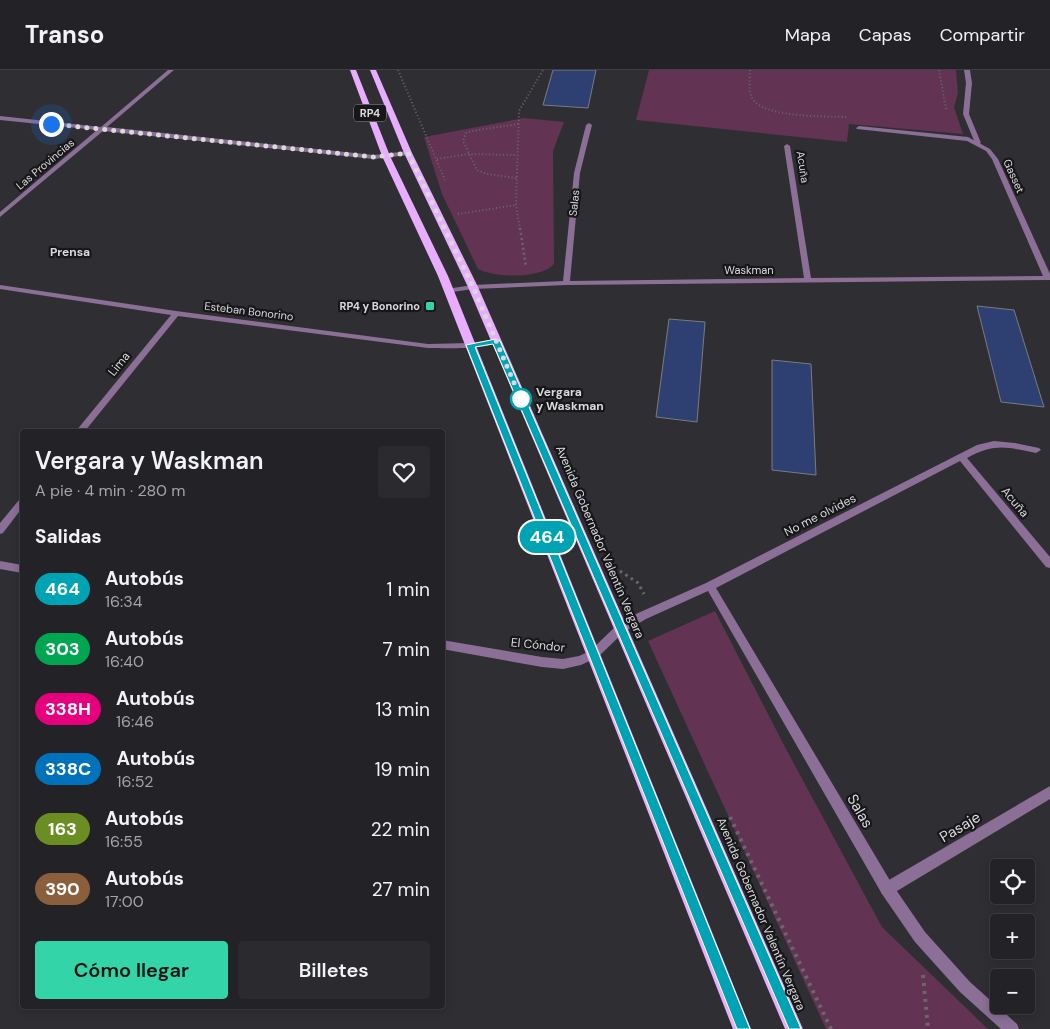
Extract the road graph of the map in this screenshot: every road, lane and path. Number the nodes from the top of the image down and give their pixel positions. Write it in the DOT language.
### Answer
graph roads {
  1 [pos="171,70"];
  2 [pos="353,70"];
  3 [pos="373,70"];
  4 [pos="543,70"];
  5 [pos="750,70"];
  6 [pos="939,70"];
  7 [pos="967,70"];
  8 [pos="947,114"];
  9 [pos="846,117"];
  10 [pos="0,118"];
  11 [pos="518,124"];
  12 [pos="588,125"];
  13 [pos="859,128"];
  14 [pos="103,130"];
  15 [pos="978,143"];
  16 [pos="787,146"];
  17 [pos="408,153"];
  18 [pos="469,154"];
  19 [pos="517,154"];
  20 [pos="386,156"];
  21 [pos="437,159"];
  22 [pos="516,178"];
  23 [pos="516,205"];
  24 [pos="457,214"];
  25 [pos="0,215"];
  26 [pos="1049,278"];
  27 [pos="808,281"];
  28 [pos="566,283"];
  29 [pos="530,284"];
  30 [pos="0,287"];
  31 [pos="473,287"];
  32 [pos="448,291"];
  33 [pos="176,313"];
  34 [pos="496,341"];
  35 [pos="470,345"];
  36 [pos="82,429"];
  37 [pos="1036,450"];
  38 [pos="961,457"];
  39 [pos="20,505"];
  40 [pos="0,530"];
  41 [pos="1050,564"];
  42 [pos="0,565"];
  43 [pos="20,569"];
  44 [pos="710,586"];
  45 [pos="620,629"];
  46 [pos="445,644"];
  47 [pos="594,654"];
  48 [pos="1050,792"];
  49 [pos="887,889"];
  50 [pos="920,937"];
  51 [pos="742,1029"];
  52 [pos="794,1029"];
  53 [pos="928,1029"];
  54 [pos="1012,1029"];
  1 -- 14 [label="street, Las Provincias"];
  2 -- 20 [label="main road, RP4"];
  3 -- 17 [label="main road, Avenida Gobernador Valentín Vergara / RP4"];
  4 -- 11 [label="path"];
  5 -- 9 [label="path"];
  6 -- 8 [label="path"];
  7 -- 15 [label="street"];
  10 -- 14 [label="street"];
  11 -- 18 [label="path"];
  11 -- 19 [label="path"];
  12 -- 28 [label="street, Salas"];
  13 -- 15 [label="street, Gasset"];
  14 -- 20 [label="street"];
  14 -- 25 [label="street, Las Provincias"];
  15 -- 26 [label="street, Gasset"];
  16 -- 27 [label="street, Acuña"];
  17 -- 20 [label="street"];
  17 -- 31 [label="main road, Avenida Gobernador Valentín Vergara / RP4"];
  18 -- 19 [label="path"];
  18 -- 21 [label="path"];
  18 -- 22 [label="path"];
  19 -- 22 [label="path"];
  20 -- 32 [label="main road, RP4"];
  22 -- 23 [label="path"];
  23 -- 24 [label="path"];
  23 -- 29 [label="path"];
  26 -- 27 [label="street, Waskman"];
  27 -- 28 [label="street, Waskman"];
  28 -- 29 [label="street, Waskman"];
  29 -- 31 [label="street, Waskman"];
  30 -- 33 [label="street, Esteban Bonorino"];
  31 -- 32 [label="street, Waskman"];
  31 -- 34 [label="main road, Avenida Gobernador Valentín Vergara / RP4"];
  32 -- 35 [label="main road, RP4"];
  33 -- 35 [label="street, Esteban Bonorino"];
  33 -- 36 [label="street, Lima"];
  34 -- 35 [label="street, Esteban Bonorino"];
  34 -- 45 [label="main road, Avenida Gobernador Valentín Vergara / RP4"];
  35 -- 47 [label="main road, RP4"];
  37 -- 38 [label="street, No me olvides"];
  38 -- 41 [label="street, Acuña"];
  38 -- 44 [label="street, No me olvides"];
  39 -- 40 [label="street"];
  42 -- 43 [label="street"];
  44 -- 45 [label="street, No me olvides"];
  44 -- 49 [label="street, Salas"];
  45 -- 47 [label="street, El Cóndor"];
  45 -- 52 [label="main road, Avenida Gobernador Valentín Vergara / RP4"];
  46 -- 47 [label="street, El Cóndor"];
  47 -- 51 [label="main road, RP4"];
  48 -- 49 [label="street, Pasaje"];
  49 -- 50 [label="street, Salas"];
  50 -- 53 [label="path"];
  50 -- 54 [label="street, Salas"];
}
